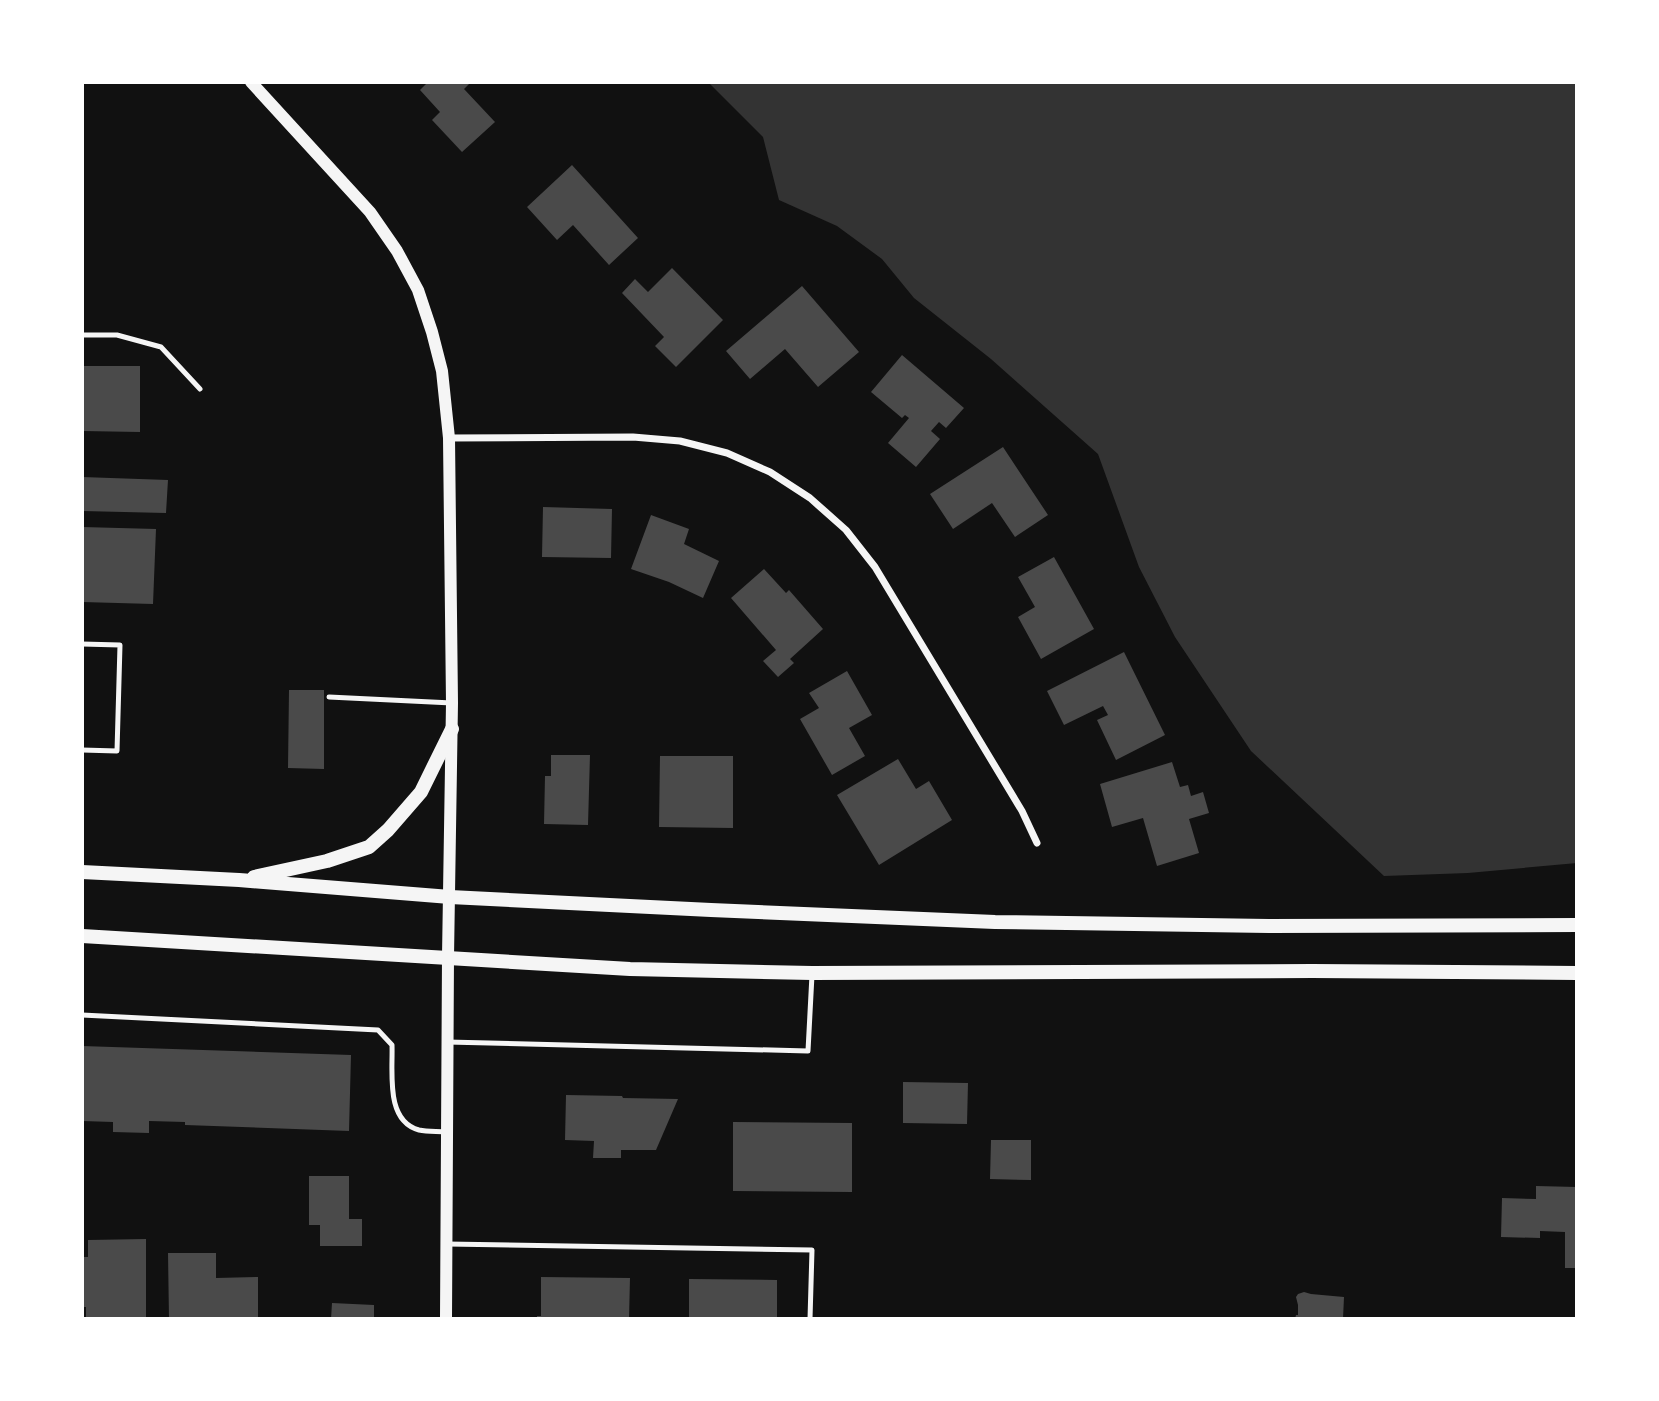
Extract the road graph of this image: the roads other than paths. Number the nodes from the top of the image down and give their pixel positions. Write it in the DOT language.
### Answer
graph roads {
  1 [pos="251,82"];
  2 [pos="82,335"];
  3 [pos="200,389"];
  4 [pos="449,438"];
  5 [pos="82,644"];
  6 [pos="329,697"];
  7 [pos="452,702"];
  8 [pos="452,729"];
  9 [pos="82,750"];
  10 [pos="1037,843"];
  11 [pos="82,872"];
  12 [pos="239,880"];
  13 [pos="450,897"];
  14 [pos="1577,925"];
  15 [pos="82,936"];
  16 [pos="448,957"];
  17 [pos="812,973"];
  18 [pos="1577,973"];
  19 [pos="82,1016"];
  20 [pos="447,1042"];
  21 [pos="447,1132"];
  22 [pos="447,1244"];
  23 [pos="446,1319"];
  24 [pos="810,1319"];
  1 -- 4 [label="street"];
  2 -- 3 [label="lane"];
  4 -- 7 [label="street"];
  4 -- 10 [label="street"];
  5 -- 9 [label="lane"];
  6 -- 7 [label="lane"];
  7 -- 8 [label="street"];
  8 -- 12 [label="main road"];
  8 -- 13 [label="street"];
  11 -- 12 [label="main road"];
  12 -- 13 [label="main road"];
  13 -- 14 [label="main road"];
  13 -- 16 [label="street"];
  15 -- 16 [label="main road"];
  16 -- 17 [label="main road"];
  16 -- 20 [label="street"];
  17 -- 18 [label="main road"];
  17 -- 20 [label="lane"];
  19 -- 21 [label="lane"];
  20 -- 21 [label="street"];
  21 -- 22 [label="street"];
  22 -- 23 [label="street"];
  22 -- 24 [label="lane"];
}
